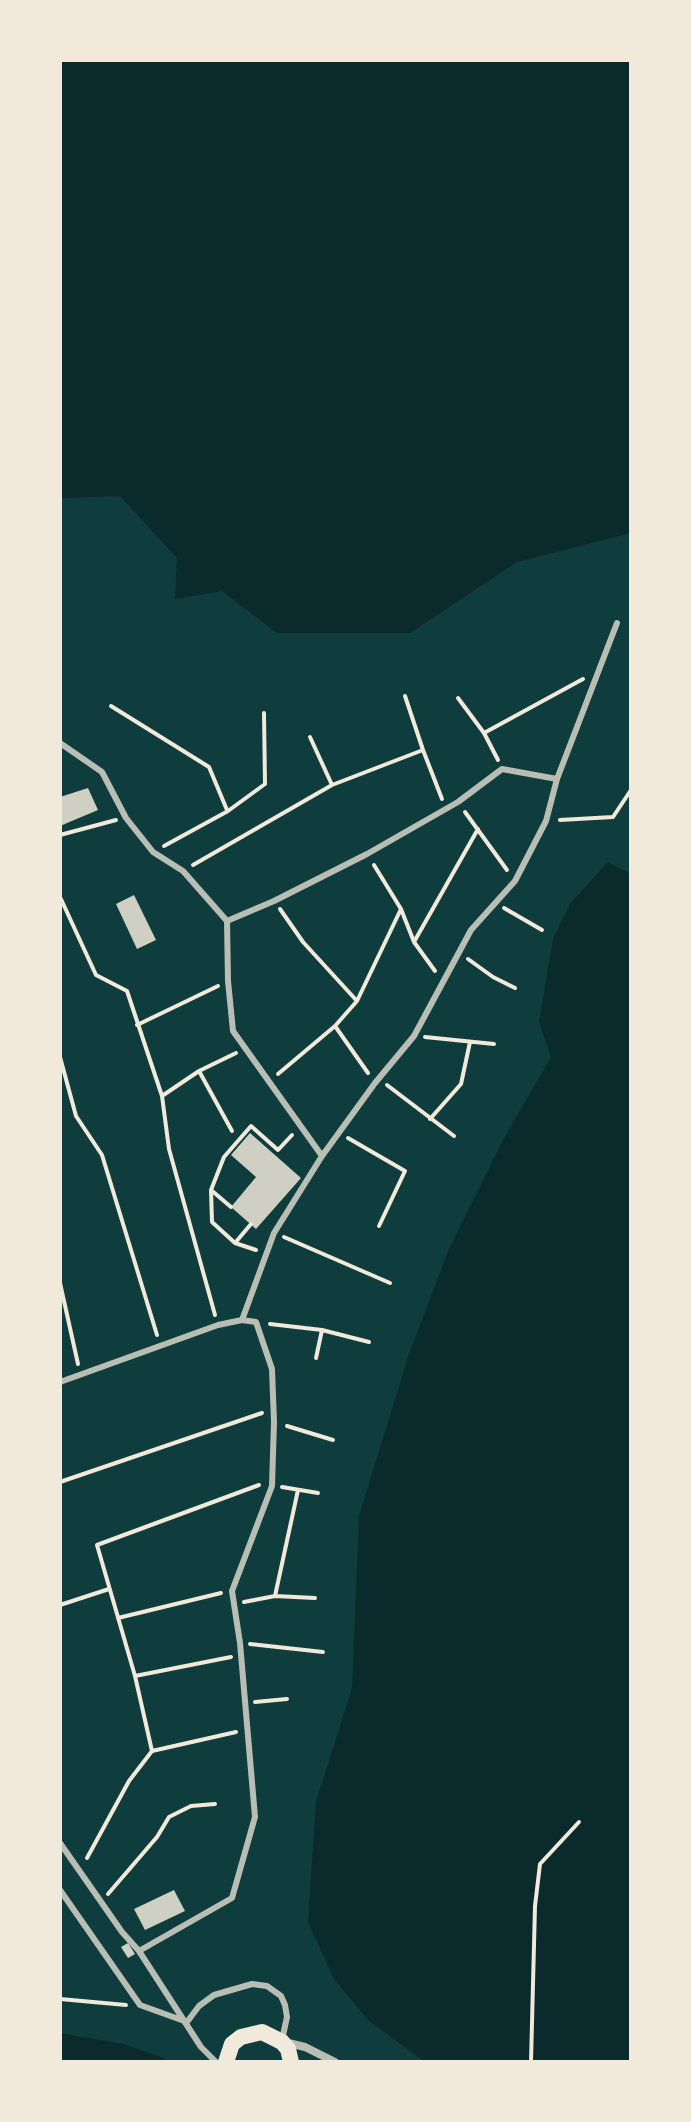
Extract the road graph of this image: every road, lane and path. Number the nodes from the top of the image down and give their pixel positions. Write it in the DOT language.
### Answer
graph roads {
  1 [pos="617,623"];
  2 [pos="599,670"];
  3 [pos="405,696"];
  4 [pos="458,698"];
  5 [pos="111,706"];
  6 [pos="264,713"];
  7 [pos="484,733"];
  8 [pos="310,737"];
  9 [pos="60,743"];
  10 [pos="423,750"];
  11 [pos="502,769"];
  12 [pos="557,779"];
  13 [pos="332,785"];
  14 [pos="631,790"];
  15 [pos="458,802"];
  16 [pos="446,809"];
  17 [pos="228,811"];
  18 [pos="126,818"];
  19 [pos="546,821"];
  20 [pos="478,829"];
  21 [pos="60,835"];
  22 [pos="153,852"];
  23 [pos="367,854"];
  24 [pos="183,871"];
  25 [pos="515,881"];
  26 [pos="60,897"];
  27 [pos="274,901"];
  28 [pos="495,903"];
  29 [pos="401,909"];
  30 [pos="227,921"];
  31 [pos="542,930"];
  32 [pos="414,942"];
  33 [pos="460,953"];
  34 [pos="228,981"];
  35 [pos="443,983"];
  36 [pos="515,988"];
  37 [pos="357,1001"];
  38 [pos="137,1025"];
  39 [pos="335,1026"];
  40 [pos="414,1036"];
  41 [pos="470,1042"];
  42 [pos="494,1044"];
  43 [pos="246,1048"];
  44 [pos="60,1057"];
  45 [pos="199,1071"];
  46 [pos="270,1081"];
  47 [pos="377,1081"];
  48 [pos="162,1096"];
  49 [pos="430,1119"];
  50 [pos="300,1125"];
  51 [pos="232,1131"];
  52 [pos="339,1133"];
  53 [pos="454,1136"];
  54 [pos="322,1156"];
  55 [pos="211,1190"];
  56 [pos="231,1207"];
  57 [pos="251,1224"];
  58 [pos="379,1226"];
  59 [pos="274,1233"];
  60 [pos="235,1243"];
  61 [pos="266,1253"];
  62 [pos="60,1283"];
  63 [pos="389,1283"];
  64 [pos="242,1320"];
  65 [pos="256,1322"];
  66 [pos="218,1325"];
  67 [pos="322,1330"];
  68 [pos="369,1342"];
  69 [pos="160,1345"];
  70 [pos="316,1358"];
  71 [pos="81,1374"];
  72 [pos="60,1382"];
  73 [pos="273,1409"];
  74 [pos="274,1422"];
  75 [pos="333,1440"];
  76 [pos="60,1482"];
  77 [pos="272,1483"];
  78 [pos="298,1490"];
  79 [pos="318,1493"];
  80 [pos="109,1589"];
  81 [pos="232,1591"];
  82 [pos="275,1596"];
  83 [pos="315,1598"];
  84 [pos="234,1604"];
  85 [pos="60,1605"];
  86 [pos="118,1618"];
  87 [pos="240,1643"];
  88 [pos="323,1652"];
  89 [pos="241,1655"];
  90 [pos="135,1676"];
  91 [pos="287,1699"];
  92 [pos="245,1703"];
  93 [pos="60,1716"];
  94 [pos="60,1726"];
  95 [pos="247,1730"];
  96 [pos="152,1751"];
  97 [pos="215,1804"];
  98 [pos="579,1822"];
  99 [pos="60,1843"];
  100 [pos="80,1872"];
  101 [pos="60,1890"];
  102 [pos="101,1902"];
  103 [pos="139,1951"];
  104 [pos="60,1999"];
  105 [pos="140,2005"];
  106 [pos="187,2022"];
  107 [pos="282,2042"];
  108 [pos="216,2062"];
  109 [pos="226,2062"];
  110 [pos="291,2062"];
  111 [pos="335,2062"];
  112 [pos="531,2062"];
  1 -- 2 [label="lane"];
  2 -- 7 [label="path"];
  2 -- 12 [label="lane"];
  3 -- 10 [label="path"];
  4 -- 7 [label="path"];
  5 -- 17 [label="path"];
  6 -- 17 [label="path"];
  7 -- 11 [label="path"];
  8 -- 13 [label="path"];
  9 -- 18 [label="lane"];
  10 -- 13 [label="path"];
  10 -- 16 [label="path"];
  11 -- 12 [label="lane"];
  11 -- 15 [label="lane"];
  12 -- 19 [label="lane"];
  13 -- 24 [label="path"];
  14 -- 19 [label="path"];
  15 -- 16 [label="lane"];
  15 -- 20 [label="path"];
  16 -- 23 [label="lane"];
  17 -- 22 [label="path"];
  18 -- 21 [label="path"];
  18 -- 22 [label="lane"];
  19 -- 25 [label="lane"];
  20 -- 25 [label="path"];
  20 -- 32 [label="path"];
  22 -- 24 [label="lane"];
  23 -- 27 [label="lane"];
  23 -- 29 [label="path"];
  24 -- 30 [label="lane"];
  25 -- 28 [label="lane"];
  26 -- 38 [label="path"];
  27 -- 30 [label="lane"];
  27 -- 37 [label="path"];
  28 -- 31 [label="path"];
  28 -- 33 [label="lane"];
  29 -- 32 [label="path"];
  29 -- 37 [label="path"];
  30 -- 34 [label="lane"];
  32 -- 35 [label="path"];
  33 -- 35 [label="lane"];
  33 -- 36 [label="path"];
  34 -- 38 [label="path"];
  34 -- 43 [label="lane"];
  35 -- 40 [label="lane"];
  37 -- 39 [label="path"];
  38 -- 48 [label="path"];
  39 -- 46 [label="path"];
  39 -- 47 [label="path"];
  40 -- 41 [label="path"];
  40 -- 47 [label="lane"];
  41 -- 42 [label="path"];
  41 -- 49 [label="path"];
  43 -- 45 [label="path"];
  43 -- 46 [label="lane"];
  44 -- 69 [label="path"];
  45 -- 48 [label="path"];
  45 -- 51 [label="path"];
  46 -- 50 [label="lane"];
  47 -- 49 [label="path"];
  47 -- 52 [label="lane"];
  48 -- 66 [label="path"];
  49 -- 53 [label="path"];
  50 -- 54 [label="lane"];
  50 -- 55 [label="path"];
  52 -- 54 [label="lane"];
  52 -- 58 [label="path"];
  54 -- 59 [label="lane"];
  55 -- 56 [label="path"];
  55 -- 60 [label="path"];
  57 -- 60 [label="path"];
  59 -- 61 [label="lane"];
  59 -- 63 [label="path"];
  60 -- 61 [label="path"];
  61 -- 64 [label="lane"];
  62 -- 71 [label="path"];
  64 -- 65 [label="lane"];
  64 -- 66 [label="lane"];
  65 -- 67 [label="path"];
  65 -- 73 [label="lane"];
  66 -- 69 [label="lane"];
  67 -- 68 [label="path"];
  67 -- 70 [label="path"];
  69 -- 71 [label="lane"];
  71 -- 72 [label="lane"];
  73 -- 74 [label="lane"];
  73 -- 76 [label="path"];
  74 -- 75 [label="path"];
  74 -- 77 [label="lane"];
  77 -- 78 [label="path"];
  77 -- 80 [label="path"];
  77 -- 81 [label="lane"];
  78 -- 79 [label="path"];
  78 -- 82 [label="path"];
  80 -- 85 [label="path"];
  80 -- 86 [label="path"];
  81 -- 84 [label="lane"];
  81 -- 86 [label="path"];
  82 -- 83 [label="path"];
  82 -- 84 [label="path"];
  84 -- 87 [label="lane"];
  86 -- 90 [label="path"];
  87 -- 88 [label="path"];
  87 -- 89 [label="lane"];
  89 -- 90 [label="path"];
  89 -- 92 [label="lane"];
  90 -- 96 [label="path"];
  91 -- 92 [label="path"];
  92 -- 95 [label="lane"];
  93 -- 94 [label="path"];
  95 -- 96 [label="path"];
  95 -- 103 [label="lane"];
  96 -- 100 [label="path"];
  97 -- 102 [label="path"];
  98 -- 112 [label="path"];
  99 -- 100 [label="lane"];
  100 -- 102 [label="lane"];
  101 -- 105 [label="lane"];
  102 -- 103 [label="lane"];
  103 -- 106 [label="lane"];
  104 -- 105 [label="path"];
  105 -- 106 [label="lane"];
  106 -- 107 [label="lane"];
  106 -- 108 [label="lane"];
  107 -- 109 [label="main road"];
  107 -- 110 [label="main road"];
  107 -- 111 [label="street"];
}
